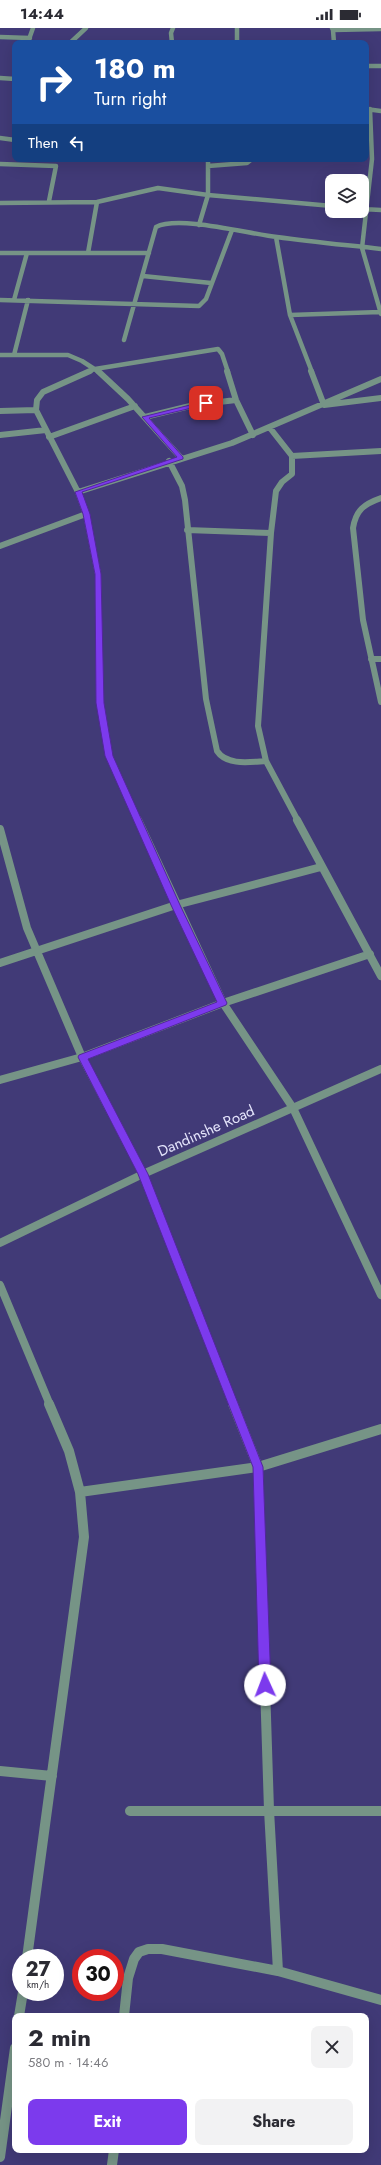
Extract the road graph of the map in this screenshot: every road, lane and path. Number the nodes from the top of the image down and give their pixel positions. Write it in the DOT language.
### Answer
graph roads {
  1 [pos="33,28"];
  2 [pos="86,28"];
  3 [pos="173,28"];
  4 [pos="237,28"];
  5 [pos="332,29"];
  6 [pos="381,29"];
  7 [pos="0,37"];
  8 [pos="30,38"];
  9 [pos="73,40"];
  10 [pos="172,40"];
  11 [pos="236,40"];
  12 [pos="334,40"];
  13 [pos="369,66"];
  14 [pos="381,66"];
  15 [pos="12,77"];
  16 [pos="0,78"];
  17 [pos="369,109"];
  18 [pos="381,111"];
  19 [pos="369,122"];
  20 [pos="0,138"];
  21 [pos="12,140"];
  22 [pos="58,162"];
  23 [pos="208,162"];
  24 [pos="248,162"];
  25 [pos="0,164"];
  26 [pos="56,166"];
  27 [pos="208,166"];
  28 [pos="369,178"];
  29 [pos="208,195"];
  30 [pos="49,201"];
  31 [pos="97,202"];
  32 [pos="0,203"];
  33 [pos="325,205"];
  34 [pos="369,209"];
  35 [pos="381,210"];
  36 [pos="364,218"];
  37 [pos="199,225"];
  38 [pos="232,230"];
  39 [pos="276,237"];
  40 [pos="362,248"];
  41 [pos="381,249"];
  42 [pos="0,253"];
  43 [pos="27,253"];
  44 [pos="88,253"];
  45 [pos="149,253"];
  46 [pos="143,276"];
  47 [pos="211,282"];
  48 [pos="0,300"];
  49 [pos="14,300"];
  50 [pos="28,300"];
  51 [pos="136,303"];
  52 [pos="380,313"];
  53 [pos="290,315"];
  54 [pos="124,340"];
  55 [pos="0,355"];
  56 [pos="14,355"];
  57 [pos="95,369"];
  58 [pos="381,379"];
  59 [pos="381,398"];
  60 [pos="236,400"];
  61 [pos="324,403"];
  62 [pos="312,404"];
  63 [pos="135,406"];
  64 [pos="0,410"];
  65 [pos="36,410"];
  66 [pos="145,417"];
  67 [pos="270,428"];
  68 [pos="46,430"];
  69 [pos="0,435"];
  70 [pos="253,435"];
  71 [pos="50,437"];
  72 [pos="381,452"];
  73 [pos="292,456"];
  74 [pos="181,458"];
  75 [pos="169,461"];
  76 [pos="78,492"];
  77 [pos="381,498"];
  78 [pos="86,514"];
  79 [pos="187,530"];
  80 [pos="271,534"];
  81 [pos="0,546"];
  82 [pos="371,659"];
  83 [pos="381,659"];
  84 [pos="381,702"];
  85 [pos="266,761"];
  86 [pos="0,830"];
  87 [pos="321,867"];
  88 [pos="176,905"];
  89 [pos="37,952"];
  90 [pos="370,954"];
  91 [pos="0,963"];
  92 [pos="381,976"];
  93 [pos="222,1003"];
  94 [pos="82,1057"];
  95 [pos="381,1069"];
  96 [pos="0,1080"];
  97 [pos="293,1108"];
  98 [pos="143,1174"];
  99 [pos="0,1243"];
  100 [pos="0,1285"];
  101 [pos="381,1295"];
  102 [pos="381,1429"];
  103 [pos="258,1467"];
  104 [pos="80,1492"];
  105 [pos="0,1771"];
  106 [pos="52,1776"];
  107 [pos="269,1810"];
  108 [pos="130,1811"];
  109 [pos="381,1811"];
  110 [pos="28,1949"];
  111 [pos="278,1971"];
  112 [pos="381,2000"];
  113 [pos="22,2001"];
  114 [pos="20,2013"];
  115 [pos="124,2013"];
  116 [pos="12,2070"];
  117 [pos="114,2153"];
  118 [pos="0,2157"];
  119 [pos="112,2165"];
  1 -- 8 [label="street"];
  2 -- 9 [label="street"];
  3 -- 10 [label="street"];
  4 -- 11 [label="street"];
  5 -- 6 [label="street"];
  5 -- 12 [label="street"];
  7 -- 8 [label="street"];
  13 -- 14 [label="street"];
  15 -- 16 [label="street"];
  17 -- 18 [label="street"];
  19 -- 28 [label="street"];
  20 -- 21 [label="street"];
  22 -- 26 [label="street"];
  23 -- 27 [label="street"];
  24 -- 27 [label="street"];
  25 -- 26 [label="street"];
  26 -- 30 [label="street"];
  27 -- 29 [label="street"];
  29 -- 31 [label="street"];
  29 -- 33 [label="street"];
  29 -- 37 [label="street"];
  30 -- 31 [label="street"];
  30 -- 32 [label="street"];
  31 -- 44 [label="street"];
  34 -- 35 [label="street"];
  36 -- 40 [label="street"];
  37 -- 38 [label="street"];
  37 -- 45 [label="street"];
  38 -- 39 [label="street"];
  38 -- 47 [label="street"];
  39 -- 40 [label="street"];
  39 -- 53 [label="street"];
  40 -- 41 [label="street"];
  40 -- 52 [label="street"];
  42 -- 43 [label="street"];
  43 -- 44 [label="street"];
  43 -- 49 [label="street"];
  44 -- 45 [label="street"];
  45 -- 46 [label="street"];
  46 -- 47 [label="street"];
  46 -- 51 [label="street"];
  47 -- 51 [label="street"];
  48 -- 49 [label="street"];
  49 -- 50 [label="street"];
  50 -- 51 [label="street"];
  50 -- 56 [label="street"];
  51 -- 54 [label="street"];
  52 -- 53 [label="street"];
  53 -- 61 [label="street"];
  55 -- 56 [label="street"];
  56 -- 57 [label="street"];
  57 -- 60 [label="street"];
  57 -- 63 [label="street"];
  57 -- 65 [label="street"];
  58 -- 61 [label="street"];
  59 -- 61 [label="street"];
  60 -- 66 [label="street"];
  60 -- 70 [label="street"];
  61 -- 62 [label="street"];
  61 -- 67 [label="street"];
  63 -- 66 [label="street"];
  63 -- 71 [label="street"];
  64 -- 65 [label="street"];
  65 -- 68 [label="street"];
  66 -- 74 [label="street"];
  67 -- 70 [label="street"];
  67 -- 73 [label="street"];
  68 -- 69 [label="street"];
  68 -- 71 [label="street"];
  70 -- 74 [label="street"];
  71 -- 76 [label="street"];
  72 -- 73 [label="street"];
  73 -- 80 [label="street"];
  74 -- 75 [label="street"];
  75 -- 76 [label="street"];
  75 -- 79 [label="street"];
  76 -- 78 [label="street"];
  77 -- 82 [label="street"];
  78 -- 81 [label="street"];
  78 -- 88 [label="street"];
  79 -- 80 [label="street"];
  79 -- 85 [label="street"];
  80 -- 85 [label="street"];
  82 -- 83 [label="street"];
  82 -- 84 [label="street"];
  85 -- 87 [label="street"];
  86 -- 89 [label="street"];
  87 -- 88 [label="street"];
  87 -- 90 [label="street"];
  88 -- 89 [label="street"];
  88 -- 93 [label="street"];
  89 -- 91 [label="street"];
  89 -- 94 [label="street"];
  90 -- 92 [label="street"];
  90 -- 93 [label="street"];
  93 -- 94 [label="street"];
  93 -- 97 [label="street"];
  94 -- 96 [label="street"];
  94 -- 98 [label="street"];
  95 -- 97 [label="street, Dandinshe Road"];
  97 -- 98 [label="street, Dandinshe Road"];
  97 -- 101 [label="street"];
  98 -- 99 [label="street, Dandinshe Road"];
  98 -- 103 [label="street"];
  100 -- 104 [label="street"];
  102 -- 103 [label="street"];
  103 -- 104 [label="street"];
  103 -- 107 [label="street"];
  104 -- 106 [label="street"];
  105 -- 106 [label="street"];
  106 -- 110 [label="street"];
  107 -- 108 [label="street"];
  107 -- 109 [label="street"];
  107 -- 111 [label="street"];
  111 -- 112 [label="street"];
  111 -- 115 [label="street"];
  113 -- 114 [label="street"];
  116 -- 118 [label="street"];
  117 -- 119 [label="street"];
}
